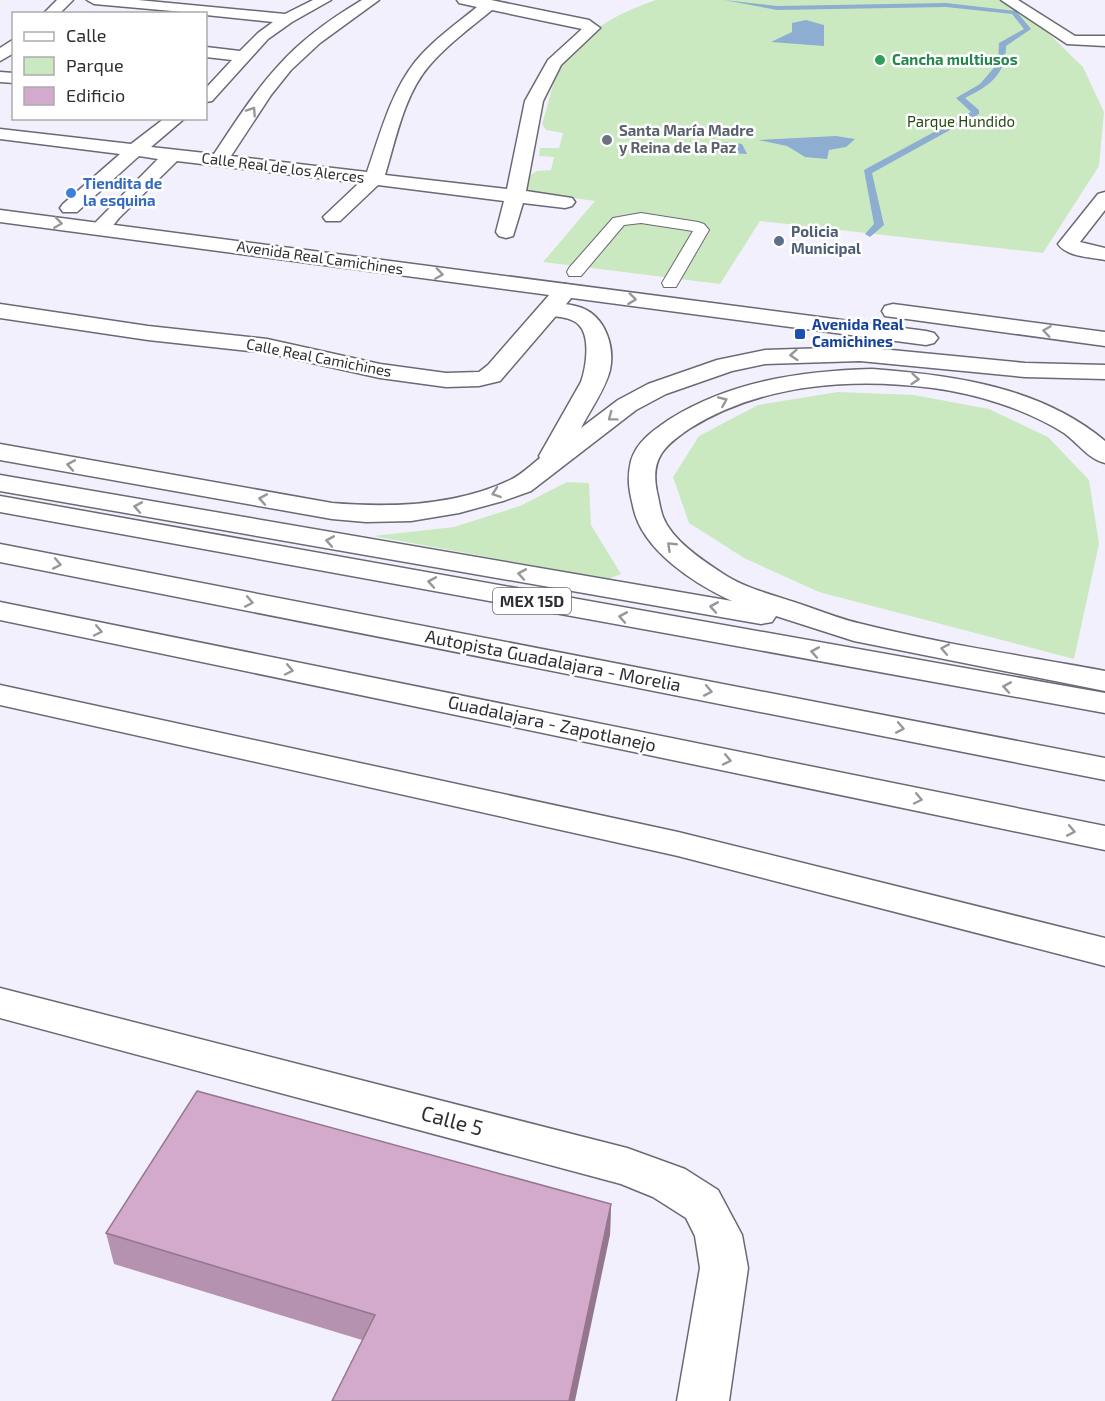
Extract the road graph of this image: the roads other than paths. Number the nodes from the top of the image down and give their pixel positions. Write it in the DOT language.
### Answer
graph roads {
  1 [pos="66,0"];
  2 [pos="94,0"];
  3 [pos="324,0"];
  4 [pos="372,0"];
  5 [pos="464,0"];
  6 [pos="1008,0"];
  7 [pos="490,4"];
  8 [pos="52,12"];
  9 [pos="287,19"];
  10 [pos="1105,34"];
  11 [pos="1071,39"];
  12 [pos="1105,42"];
  13 [pos="12,46"];
  14 [pos="207,52"];
  15 [pos="0,56"];
  16 [pos="242,56"];
  17 [pos="207,96"];
  18 [pos="174,120"];
  19 [pos="0,134"];
  20 [pos="135,150"];
  21 [pos="172,155"];
  22 [pos="219,160"];
  23 [pos="374,179"];
  24 [pos="515,195"];
  25 [pos="1105,198"];
  26 [pos="0,199"];
  27 [pos="565,202"];
  28 [pos="70,208"];
  29 [pos="0,216"];
  30 [pos="333,217"];
  31 [pos="106,221"];
  32 [pos="506,232"];
  33 [pos="1075,233"];
  34 [pos="1105,238"];
  35 [pos="1105,254"];
  36 [pos="670,283"];
  37 [pos="693,286"];
  38 [pos="564,290"];
  39 [pos="869,308"];
  40 [pos="0,311"];
  41 [pos="1105,339"];
  42 [pos="952,341"];
  43 [pos="988,345"];
  44 [pos="1105,361"];
  45 [pos="1105,372"];
  46 [pos="0,452"];
  47 [pos="1105,455"];
  48 [pos="547,465"];
  49 [pos="0,483"];
  50 [pos="0,504"];
  51 [pos="0,553"];
  52 [pos="0,611"];
  53 [pos="854,632"];
  54 [pos="1105,681"];
  55 [pos="0,695"];
  56 [pos="1105,704"];
  57 [pos="1105,769"];
  58 [pos="1105,838"];
  59 [pos="1105,952"];
  60 [pos="0,1003"];
  61 [pos="703,1401"];
  1 -- 8 [label="main road"];
  2 -- 9 [label="main road"];
  3 -- 9 [label="main road"];
  22 -- 4 [label="main road, one-way"];
  5 -- 7 [label="main road"];
  6 -- 11 [label="main road"];
  7 -- 23 [label="main road"];
  7 -- 24 [label="main road"];
  9 -- 16 [label="main road"];
  10 -- 11 [label="main road"];
  11 -- 12 [label="main road"];
  13 -- 15 [label="main road"];
  14 -- 16 [label="main road"];
  16 -- 17 [label="main road"];
  18 -- 20 [label="main road"];
  19 -- 20 [label="main road, Calle Real de los Alerces"];
  20 -- 21 [label="main road, Calle Real de los Alerces"];
  20 -- 28 [label="main road"];
  21 -- 22 [label="main road, Calle Real de los Alerces"];
  21 -- 31 [label="main road"];
  22 -- 23 [label="main road, Calle Real de los Alerces"];
  23 -- 24 [label="main road, Calle Real de los Alerces"];
  23 -- 30 [label="main road"];
  24 -- 27 [label="main road, Calle Real de los Alerces"];
  24 -- 32 [label="main road"];
  25 -- 33 [label="main road"];
  26 -- 28 [label="main road, Avenida Real Camichines"];
  28 -- 31 [label="main road, Avenida Real Camichines"];
  29 -- 31 [label="main road, Avenida Real Camichines, one-way"];
  31 -- 38 [label="main road, Avenida Real Camichines"];
  33 -- 34 [label="main road"];
  33 -- 35 [label="main road"];
  36 -- 37 [label="main road, Avenida Real Camichines"];
  36 -- 38 [label="main road, Avenida Real Camichines"];
  36 -- 38 [label="lane"];
  38 -- 40 [label="main road, Calle Real Camichines"];
  38 -- 42 [label="main road, Avenida Real Camichines, one-way"];
  38 -- 48 [label="main road"];
  41 -- 39 [label="main road, one-way"];
  43 -- 44 [label="main road"];
  45 -- 48 [label="main road, one-way"];
  48 -- 46 [label="main road, one-way"];
  53 -- 47 [label="main road, one-way"];
  53 -- 49 [label="main road, one-way"];
  56 -- 50 [label="main road, MEX 15D, one-way"];
  51 -- 57 [label="main road, Autopista Guadalajara - Morelia, one-way"];
  52 -- 58 [label="main road, Guadalajara - Zapotlanejo, one-way"];
  54 -- 53 [label="main road, one-way"];
  55 -- 59 [label="main road"];
  60 -- 61 [label="main road, Calle 5"];
}
